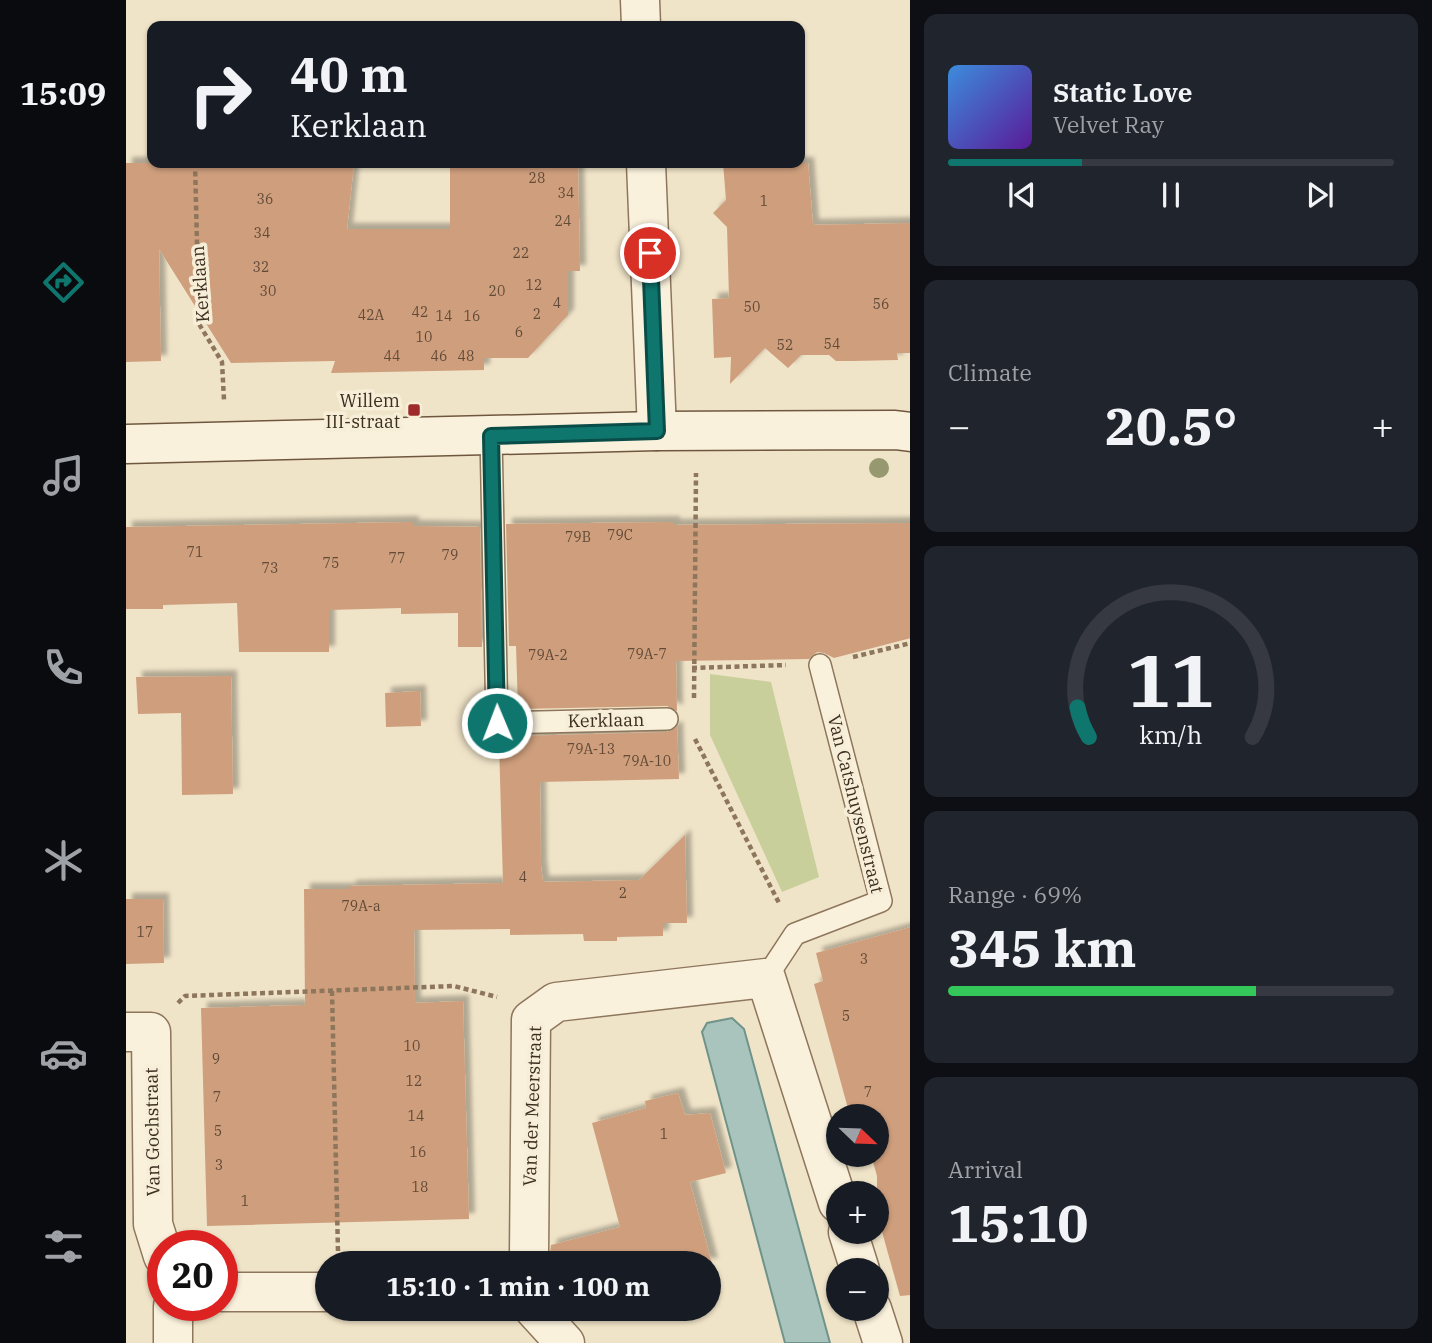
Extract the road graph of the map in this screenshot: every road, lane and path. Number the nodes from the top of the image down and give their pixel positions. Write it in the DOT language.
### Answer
graph roads {
  1 [pos="640,0"];
  2 [pos="641,21"];
  3 [pos="195,168"];
  4 [pos="646,168"];
  5 [pos="657,431"];
  6 [pos="698,432"];
  7 [pos="910,432"];
  8 [pos="491,436"];
  9 [pos="225,442"];
  10 [pos="126,444"];
  11 [pos="820,664"];
  12 [pos="694,705"];
  13 [pos="667,719"];
  14 [pos="695,730"];
  15 [pos="795,933"];
  16 [pos="766,978"];
  17 [pos="332,991"];
  18 [pos="546,1009"];
  19 [pos="138,1032"];
  20 [pos="831,1181"];
  21 [pos="155,1230"];
  22 [pos="339,1251"];
  23 [pos="529,1251"];
  24 [pos="238,1292"];
  25 [pos="315,1292"];
  26 [pos="173,1321"];
  27 [pos="545,1321"];
  28 [pos="876,1321"];
  29 [pos="173,1343"];
  30 [pos="565,1343"];
  31 [pos="883,1343"];
  1 -- 2 [label="street"];
  3 -- 9 [label="path, Kerklaan"];
  4 -- 5 [label="street"];
  5 -- 6 [label="street"];
  5 -- 8 [label="street"];
  6 -- 7 [label="street"];
  6 -- 12 [label="path"];
  8 -- 9 [label="street"];
  8 -- 13 [label="lane, Kerklaan"];
  9 -- 10 [label="street"];
  11 -- 15 [label="lane, Van Catshuysenstraat"];
  14 -- 15 [label="path"];
  15 -- 16 [label="lane"];
  16 -- 18 [label="street, Van der Meerstraat"];
  16 -- 20 [label="street"];
  17 -- 18 [label="path"];
  17 -- 19 [label="path"];
  17 -- 22 [label="path"];
  18 -- 23 [label="street, Van der Meerstraat"];
  19 -- 21 [label="street, Van Gochstraat"];
  24 -- 25 [label="street"];
  26 -- 29 [label="street"];
  27 -- 30 [label="street"];
  28 -- 31 [label="street"];
}
